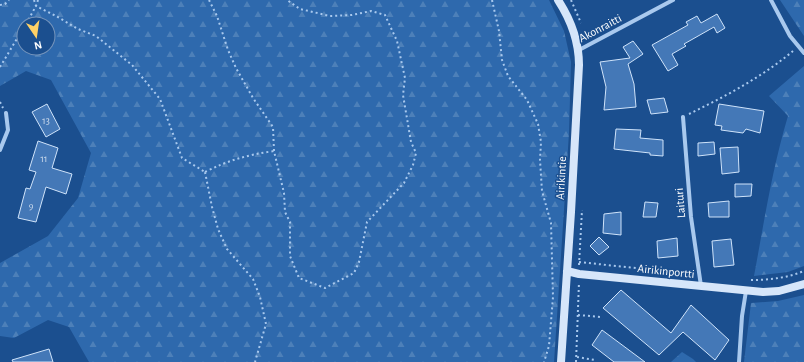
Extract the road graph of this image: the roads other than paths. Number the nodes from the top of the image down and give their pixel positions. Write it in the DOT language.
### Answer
graph roads {
  1 [pos="558,0"];
  2 [pos="673,0"];
  3 [pos="771,0"];
  4 [pos="579,50"];
  5 [pos="804,53"];
  6 [pos="6,113"];
  7 [pos="683,117"];
  8 [pos="0,150"];
  9 [pos="567,271"];
  10 [pos="804,284"];
  11 [pos="701,286"];
  12 [pos="746,291"];
  13 [pos="561,362"];
  14 [pos="739,362"];
  1 -- 4 [label="street, Airikintie"];
  2 -- 4 [label="street, Akonraitti"];
  3 -- 5 [label="street"];
  4 -- 9 [label="street, Airikintie"];
  6 -- 8 [label="street"];
  7 -- 11 [label="street, Laituri"];
  9 -- 11 [label="street, Airikinportti"];
  9 -- 13 [label="street, Airikintie"];
  10 -- 12 [label="street, Airikinportti"];
  11 -- 12 [label="street, Airikinportti"];
  12 -- 14 [label="street"];
}
